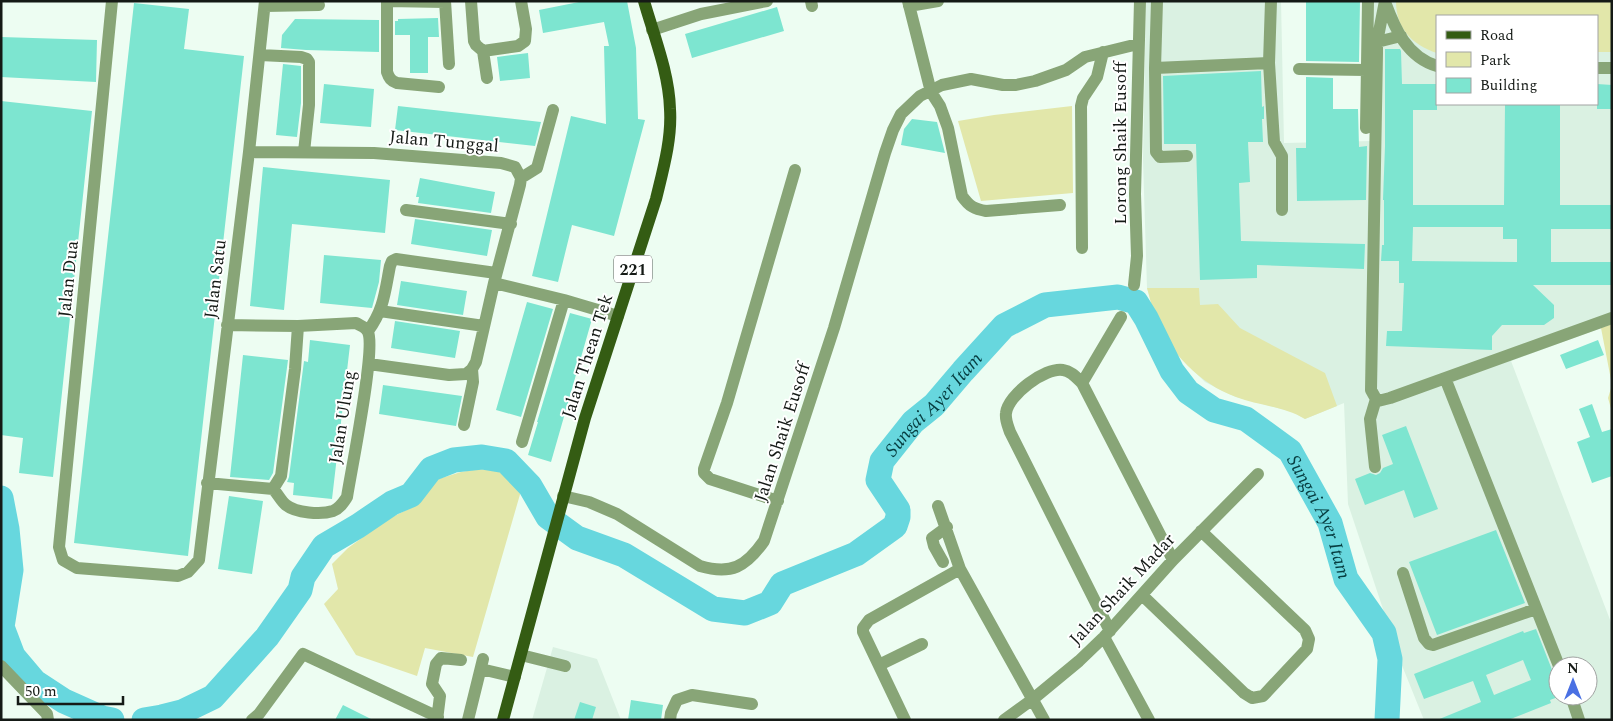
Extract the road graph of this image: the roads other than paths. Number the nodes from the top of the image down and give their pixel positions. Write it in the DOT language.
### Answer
graph roads {
  1 [pos="112,1"];
  2 [pos="387,1"];
  3 [pos="471,1"];
  4 [pos="521,1"];
  5 [pos="644,1"];
  6 [pos="767,1"];
  7 [pos="938,1"];
  8 [pos="1140,1"];
  9 [pos="1157,1"];
  10 [pos="1270,1"];
  11 [pos="1368,1"];
  12 [pos="1385,1"];
  13 [pos="445,2"];
  14 [pos="908,3"];
  15 [pos="265,4"];
  16 [pos="319,5"];
  17 [pos="652,30"];
  18 [pos="1400,36"];
  19 [pos="1377,42"];
  20 [pos="1138,44"];
  21 [pos="483,51"];
  22 [pos="1104,52"];
  23 [pos="260,55"];
  24 [pos="448,64"];
  25 [pos="1269,64"];
  26 [pos="1436,66"];
  27 [pos="1155,68"];
  28 [pos="1598,68"];
  29 [pos="1612,68"];
  30 [pos="1299,69"];
  31 [pos="1366,70"];
  32 [pos="486,78"];
  33 [pos="439,87"];
  34 [pos="931,92"];
  35 [pos="553,110"];
  36 [pos="1366,128"];
  37 [pos="249,152"];
  38 [pos="304,152"];
  39 [pos="1187,156"];
  40 [pos="795,170"];
  41 [pos="521,178"];
  42 [pos="1060,205"];
  43 [pos="406,210"];
  44 [pos="1282,210"];
  45 [pos="511,224"];
  46 [pos="1082,248"];
  47 [pos="495,278"];
  48 [pos="1134,285"];
  49 [pos="564,300"];
  50 [pos="380,310"];
  51 [pos="618,316"];
  52 [pos="1121,317"];
  53 [pos="1612,318"];
  54 [pos="227,325"];
  55 [pos="298,326"];
  56 [pos="484,326"];
  57 [pos="368,331"];
  58 [pos="368,364"];
  59 [pos="472,369"];
  60 [pos="1445,378"];
  61 [pos="1082,383"];
  62 [pos="1376,399"];
  63 [pos="464,426"];
  64 [pos="522,442"];
  65 [pos="1375,467"];
  66 [pos="1258,474"];
  67 [pos="207,483"];
  68 [pos="273,490"];
  69 [pos="562,500"];
  70 [pos="778,501"];
  71 [pos="938,506"];
  72 [pos="947,527"];
  73 [pos="1201,531"];
  74 [pos="199,560"];
  75 [pos="1173,560"];
  76 [pos="943,562"];
  77 [pos="960,569"];
  78 [pos="1403,573"];
  79 [pos="1143,596"];
  80 [pos="1536,609"];
  81 [pos="1107,634"];
  82 [pos="922,644"];
  83 [pos="521,655"];
  84 [pos="1554,656"];
  85 [pos="461,660"];
  86 [pos="879,665"];
  87 [pos="1,666"];
  88 [pos="565,666"];
  89 [pos="515,678"];
  90 [pos="1033,699"];
  91 [pos="752,704"];
  92 [pos="1574,706"];
  93 [pos="437,718"];
  94 [pos="48,720"];
  95 [pos="252,720"];
  96 [pos="468,720"];
  97 [pos="503,720"];
  98 [pos="670,720"];
  99 [pos="905,720"];
  100 [pos="1004,720"];
  101 [pos="1044,720"];
  102 [pos="1149,720"];
  103 [pos="1579,720"];
  1 -- 74 [label="street, Jalan Dua"];
  2 -- 13 [label="street"];
  2 -- 33 [label="street"];
  3 -- 21 [label="street"];
  4 -- 21 [label="street"];
  5 -- 17 [label="main road, Jalan Thean Tek / 221"];
  6 -- 17 [label="street"];
  7 -- 14 [label="street"];
  8 -- 20 [label="street, Lorong Shaik Eusoff"];
  9 -- 27 [label="street"];
  10 -- 25 [label="street"];
  11 -- 31 [label="street"];
  12 -- 18 [label="street"];
  12 -- 19 [label="street"];
  13 -- 24 [label="street"];
  14 -- 34 [label="street"];
  15 -- 16 [label="street"];
  15 -- 23 [label="street, Jalan Satu"];
  17 -- 51 [label="main road, Jalan Thean Tek / 221"];
  18 -- 19 [label="street"];
  18 -- 26 [label="street"];
  19 -- 62 [label="street"];
  20 -- 22 [label="street"];
  20 -- 48 [label="street, Lorong Shaik Eusoff"];
  21 -- 32 [label="street"];
  22 -- 34 [label="street"];
  22 -- 46 [label="street"];
  23 -- 37 [label="street, Jalan Satu"];
  23 -- 38 [label="street"];
  25 -- 27 [label="street"];
  25 -- 44 [label="street"];
  27 -- 39 [label="street"];
  28 -- 29 [label="street"];
  30 -- 31 [label="street"];
  31 -- 36 [label="street"];
  34 -- 42 [label="street"];
  34 -- 70 [label="street, Jalan Shaik Eusoff"];
  35 -- 41 [label="street"];
  37 -- 38 [label="street, Jalan Tunggal"];
  37 -- 54 [label="street, Jalan Satu"];
  38 -- 41 [label="street, Jalan Tunggal"];
  40 -- 70 [label="street"];
  41 -- 45 [label="street"];
  43 -- 45 [label="street"];
  45 -- 47 [label="street"];
  47 -- 49 [label="street"];
  47 -- 50 [label="street"];
  47 -- 56 [label="street"];
  49 -- 51 [label="street"];
  49 -- 64 [label="street"];
  50 -- 56 [label="street"];
  50 -- 57 [label="street"];
  51 -- 69 [label="main road, Jalan Thean Tek / 221"];
  52 -- 61 [label="street"];
  53 -- 60 [label="street"];
  54 -- 55 [label="street"];
  54 -- 67 [label="street, Jalan Satu"];
  55 -- 57 [label="street"];
  55 -- 68 [label="street"];
  56 -- 59 [label="street"];
  57 -- 58 [label="street, Jalan Ulung"];
  58 -- 59 [label="street"];
  58 -- 68 [label="street, Jalan Ulung"];
  59 -- 63 [label="street"];
  60 -- 62 [label="street"];
  60 -- 80 [label="street"];
  61 -- 75 [label="street"];
  61 -- 81 [label="street"];
  62 -- 65 [label="street"];
  66 -- 73 [label="street, Jalan Shaik Madar"];
  67 -- 68 [label="street"];
  67 -- 74 [label="street, Jalan Satu"];
  69 -- 70 [label="street, Jalan Shaik Eusoff"];
  69 -- 83 [label="main road, Jalan Thean Tek / 221"];
  71 -- 72 [label="street"];
  72 -- 76 [label="street"];
  72 -- 77 [label="street"];
  73 -- 75 [label="street, Jalan Shaik Madar"];
  73 -- 79 [label="street"];
  75 -- 79 [label="street, Jalan Shaik Madar"];
  77 -- 86 [label="street"];
  77 -- 90 [label="street"];
  78 -- 80 [label="street"];
  79 -- 81 [label="street, Jalan Shaik Madar"];
  80 -- 84 [label="street"];
  81 -- 90 [label="street, Jalan Shaik Madar"];
  81 -- 102 [label="street"];
  82 -- 86 [label="street"];
  83 -- 88 [label="street"];
  83 -- 89 [label="main road, Jalan Thean Tek / 221"];
  85 -- 93 [label="street"];
  86 -- 99 [label="street"];
  87 -- 94 [label="street"];
  89 -- 96 [label="street"];
  89 -- 97 [label="main road, Jalan Thean Tek / 221"];
  90 -- 100 [label="street, Jalan Shaik Madar"];
  90 -- 101 [label="street"];
  91 -- 98 [label="street"];
  92 -- 103 [label="street"];
  93 -- 95 [label="street"];
}
